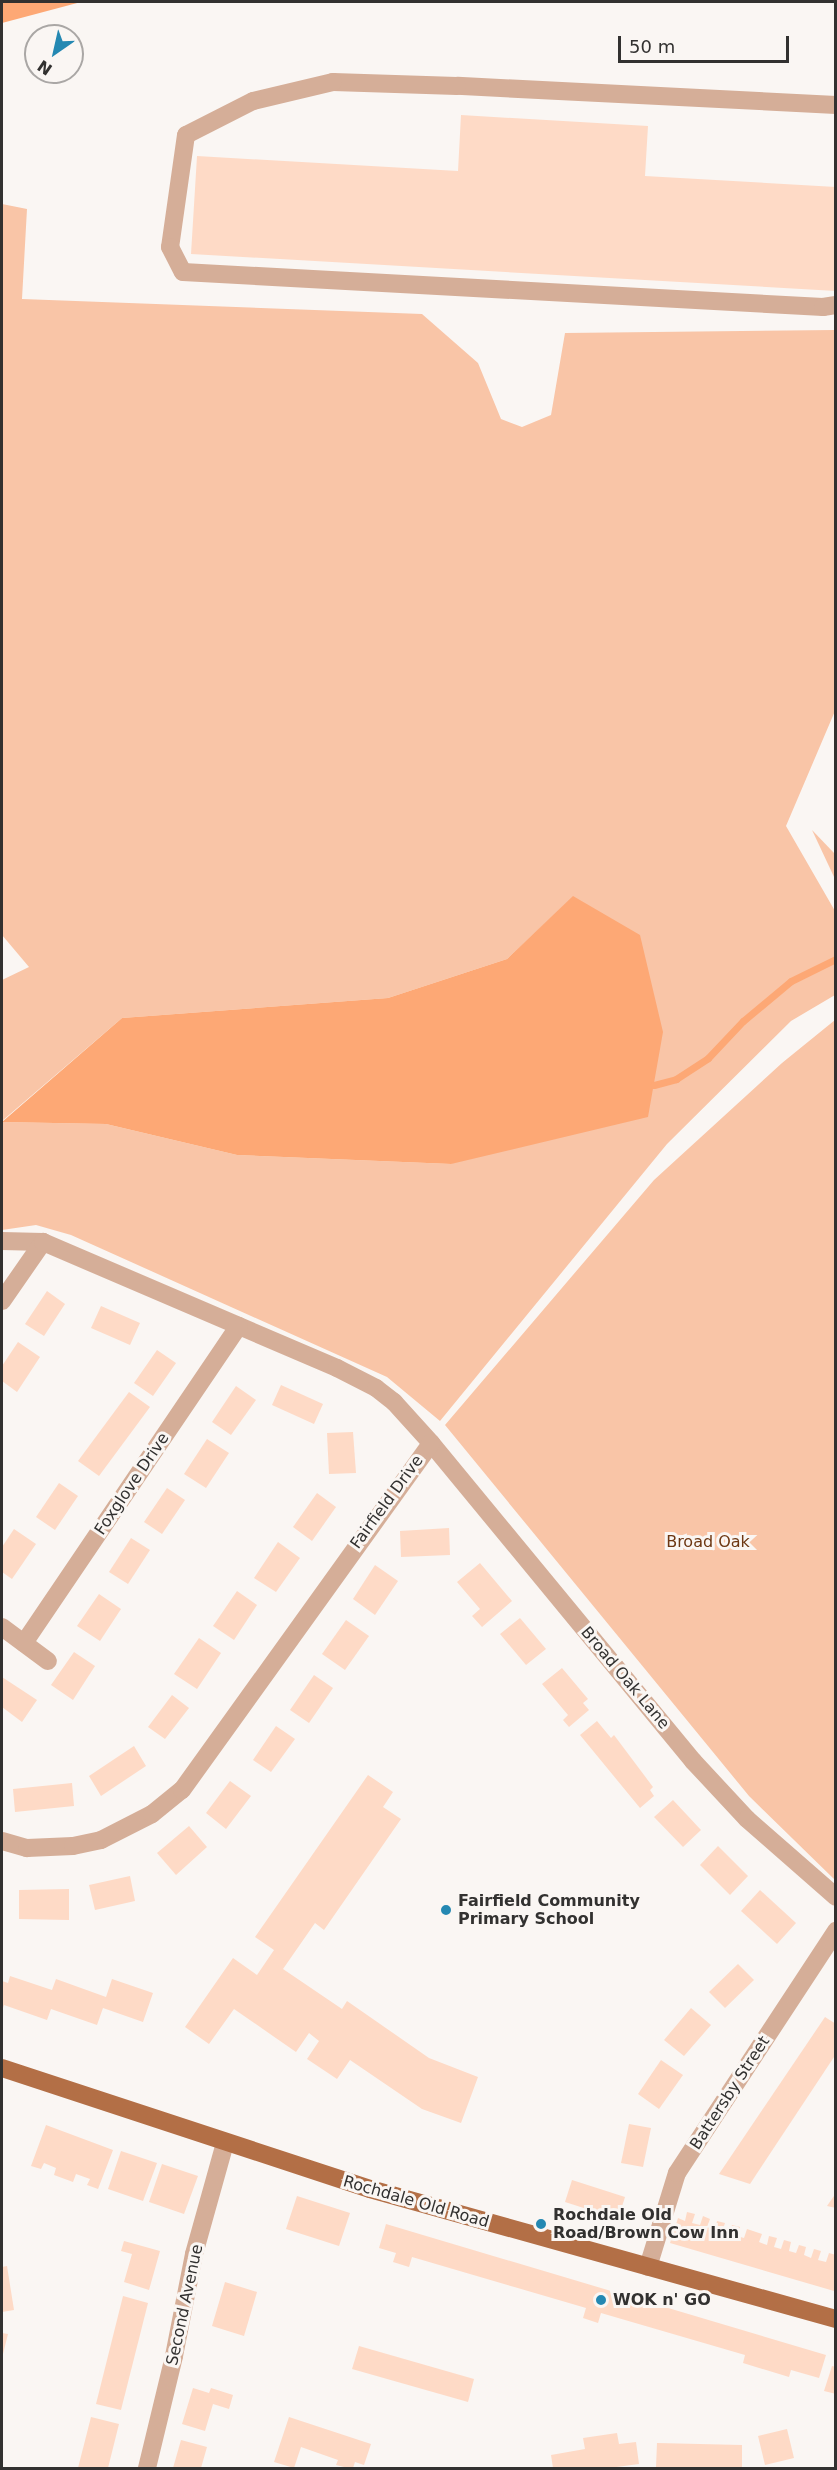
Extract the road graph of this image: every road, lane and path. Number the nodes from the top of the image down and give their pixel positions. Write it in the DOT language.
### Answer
graph roads {
  1 [pos="836,105"];
  2 [pos="836,305"];
  3 [pos="2,1241"];
  4 [pos="43,1242"];
  5 [pos="2,1301"];
  6 [pos="239,1326"];
  7 [pos="431,1443"];
  8 [pos="2,1627"];
  9 [pos="24,1643"];
  10 [pos="48,1661"];
  11 [pos="2,1841"];
  12 [pos="836,1897"];
  13 [pos="836,1931"];
  14 [pos="2,2068"];
  15 [pos="225,2143"];
  16 [pos="648,2267"];
  17 [pos="836,2319"];
  18 [pos="147,2469"];
  1 -- 2 [label="street"];
  3 -- 4 [label="street"];
  4 -- 5 [label="street"];
  4 -- 6 [label="street, Fairfield Drive"];
  6 -- 7 [label="street, Fairfield Drive"];
  6 -- 9 [label="street, Foxglove Drive"];
  7 -- 11 [label="street, Fairfield Drive"];
  7 -- 12 [label="street, Broad Oak Lane"];
  8 -- 9 [label="street"];
  9 -- 10 [label="street"];
  13 -- 16 [label="street, Battersby Street"];
  14 -- 15 [label="main road, Rochdale Old Road"];
  15 -- 16 [label="main road, Rochdale Old Road"];
  15 -- 18 [label="street, Second Avenue"];
  16 -- 17 [label="main road, Rochdale Old Road"];
}
